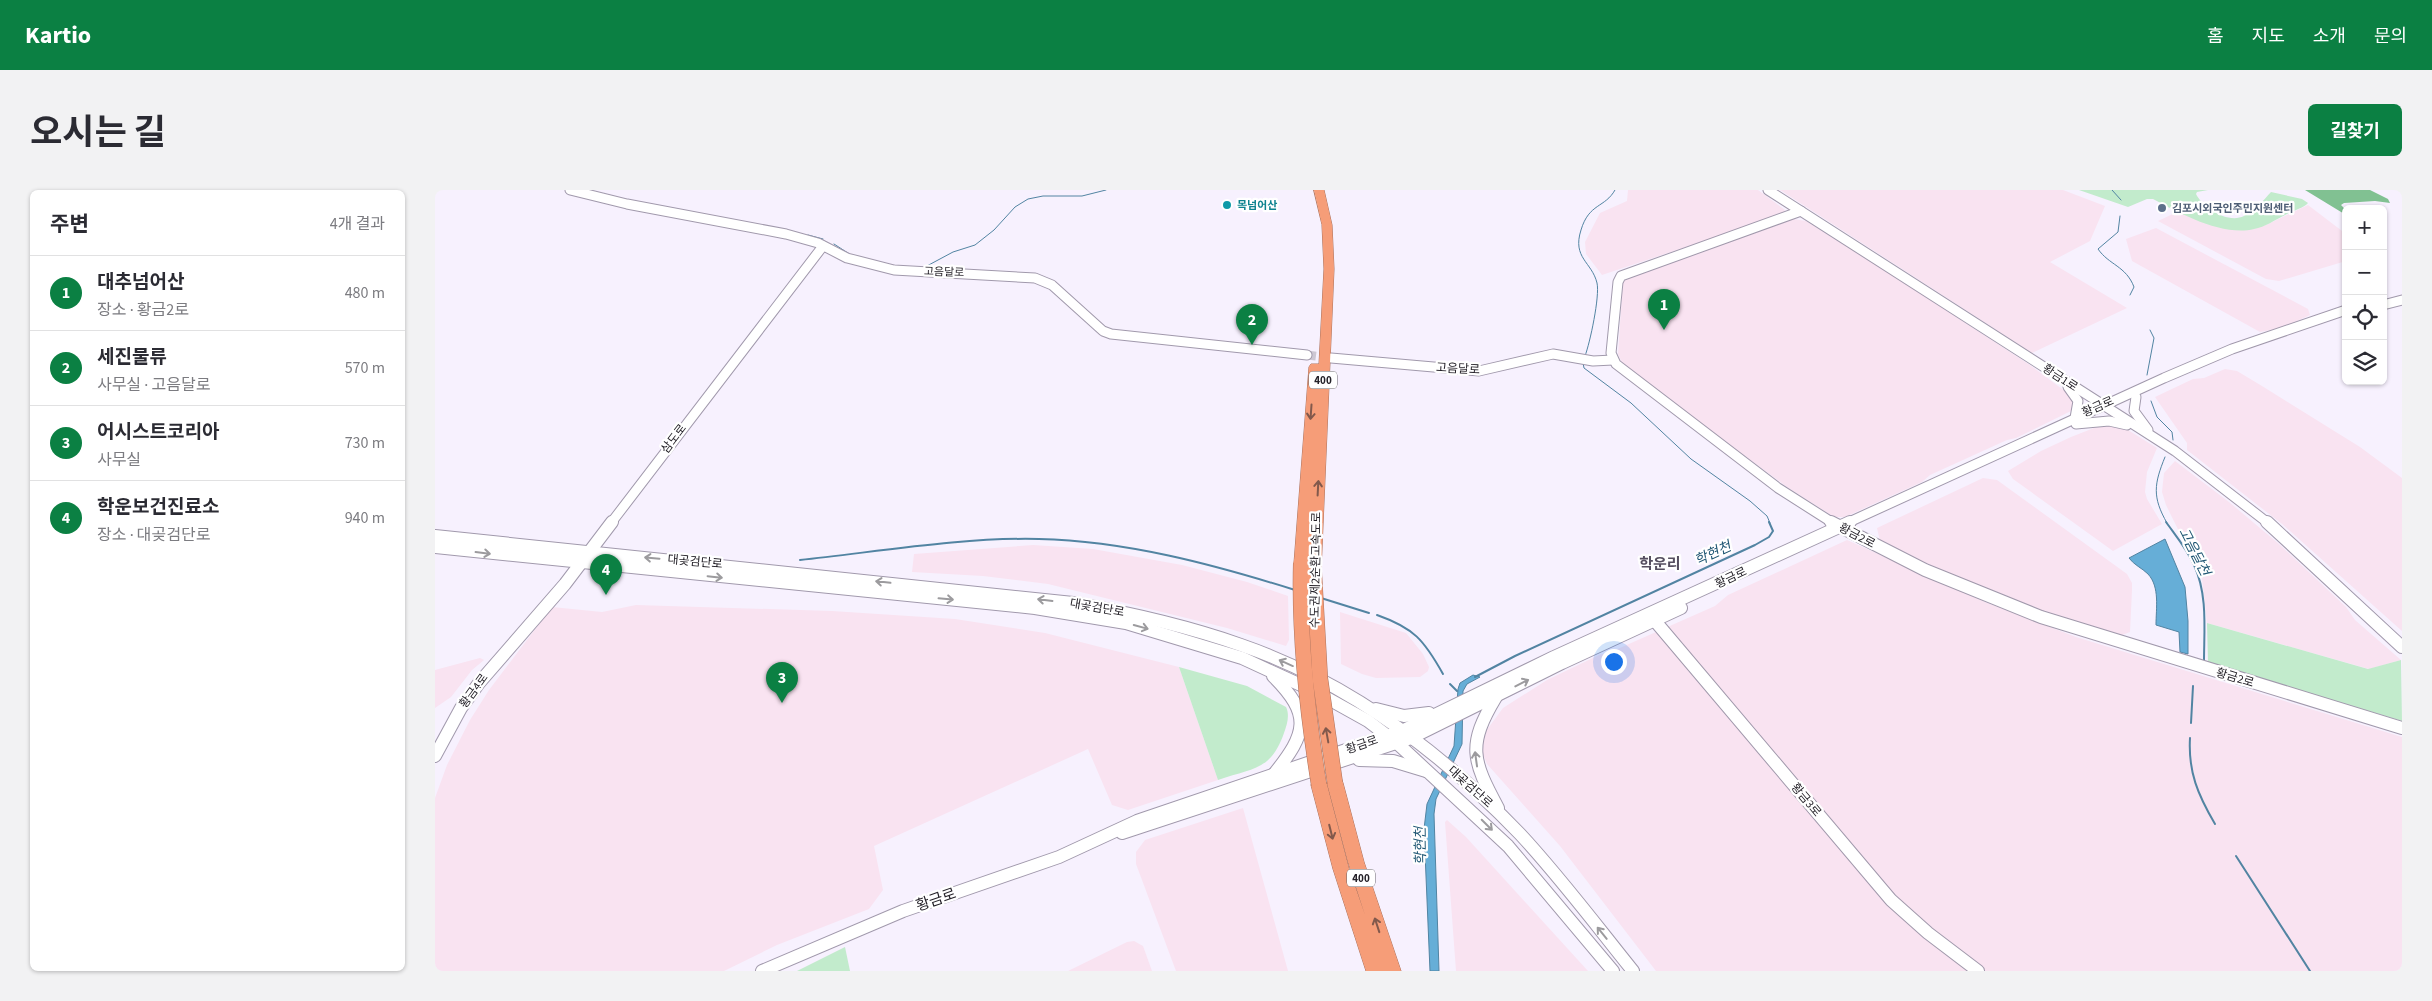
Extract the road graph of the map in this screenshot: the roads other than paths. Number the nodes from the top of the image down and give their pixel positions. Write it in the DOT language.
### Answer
graph roads {
  1 [pos="570,190"];
  2 [pos="1311,190"];
  3 [pos="1319,190"];
  4 [pos="1769,190"];
  5 [pos="1801,212"];
  6 [pos="823,246"];
  7 [pos="2402,294"];
  8 [pos="2387,298"];
  9 [pos="2402,300"];
  10 [pos="2387,304"];
  11 [pos="2342,311"];
  12 [pos="2342,317"];
  13 [pos="1307,355"];
  14 [pos="1331,358"];
  15 [pos="1613,360"];
  16 [pos="2054,374"];
  17 [pos="2134,395"];
  18 [pos="2105,407"];
  19 [pos="2076,421"];
  20 [pos="2158,440"];
  21 [pos="1843,529"];
  22 [pos="435,536"];
  23 [pos="435,547"];
  24 [pos="589,553"];
  25 [pos="581,563"];
  26 [pos="1652,617"];
  27 [pos="523,632"];
  28 [pos="2402,647"];
  29 [pos="1265,668"];
  30 [pos="1497,696"];
  31 [pos="1363,705"];
  32 [pos="1433,717"];
  33 [pos="2402,728"];
  34 [pos="1400,737"];
  35 [pos="435,756"];
  36 [pos="1342,762"];
  37 [pos="1426,770"];
  38 [pos="1273,775"];
  39 [pos="1327,784"];
  40 [pos="1504,818"];
  41 [pos="1112,835"];
  42 [pos="762,971"];
  43 [pos="1375,971"];
  44 [pos="1392,971"];
  45 [pos="1613,971"];
  46 [pos="1633,971"];
  47 [pos="1978,971"];
  1 -- 6 [label="street, 고음달로"];
  2 -- 39 [label="highway, 수도권제2순환고속도로 / 400, one-way, bridge"];
  39 -- 3 [label="highway, 수도권제2순환고속도로 / 400, one-way, bridge"];
  4 -- 5 [label="street, 황금1로"];
  5 -- 15 [label="street"];
  5 -- 16 [label="street, 황금1로"];
  6 -- 13 [label="street, 고음달로"];
  6 -- 24 [label="street, 삼도로"];
  7 -- 8 [label="street"];
  9 -- 10 [label="street"];
  11 -- 17 [label="street, 황금로"];
  12 -- 17 [label="street, 황금로"];
  14 -- 15 [label="street, 고음달로"];
  15 -- 21 [label="street, 황금2로"];
  16 -- 17 [label="street"];
  16 -- 18 [label="street, 황금1로"];
  16 -- 19 [label="street"];
  17 -- 18 [label="street, 황금로"];
  17 -- 20 [label="street"];
  18 -- 19 [label="street, 황금로"];
  18 -- 20 [label="street, 황금1로"];
  19 -- 20 [label="street"];
  19 -- 21 [label="street, 황금로"];
  20 -- 28 [label="street, 황금1로"];
  21 -- 26 [label="street, 황금로"];
  21 -- 33 [label="street, 황금2로"];
  22 -- 24 [label="street, 대곶검단로"];
  23 -- 25 [label="street, 대곶검단로, one-way"];
  24 -- 25 [label="street, 삼도로"];
  31 -- 24 [label="street, 대곶검단로, one-way"];
  25 -- 27 [label="street, 삼도로"];
  25 -- 29 [label="street, 대곶검단로, one-way"];
  30 -- 26 [label="street, 황금로, one-way"];
  26 -- 32 [label="street, 황금로"];
  26 -- 47 [label="street, 황금3로"];
  27 -- 35 [label="street, 황금4로"];
  29 -- 34 [label="street, 대곶검단로"];
  29 -- 38 [label="street"];
  30 -- 32 [label="street, 황금로"];
  40 -- 30 [label="street, one-way"];
  31 -- 32 [label="street"];
  31 -- 34 [label="street, 대곶검단로"];
  32 -- 34 [label="street, 황금로"];
  34 -- 36 [label="street, 황금로"];
  34 -- 37 [label="street, 대곶검단로"];
  34 -- 38 [label="street, 황금로"];
  34 -- 40 [label="street, 대곶검단로"];
  36 -- 37 [label="street"];
  36 -- 41 [label="street, 황금로"];
  37 -- 45 [label="street, 대곶검단로, one-way"];
  38 -- 41 [label="street, 황금로"];
  39 -- 43 [label="highway, 수도권제2순환고속도로 / 400, one-way"];
  44 -- 39 [label="highway, 수도권제2순환고속도로 / 400, one-way"];
  46 -- 40 [label="street, 대곶검단로, one-way"];
  41 -- 42 [label="street, 황금로"];
}
